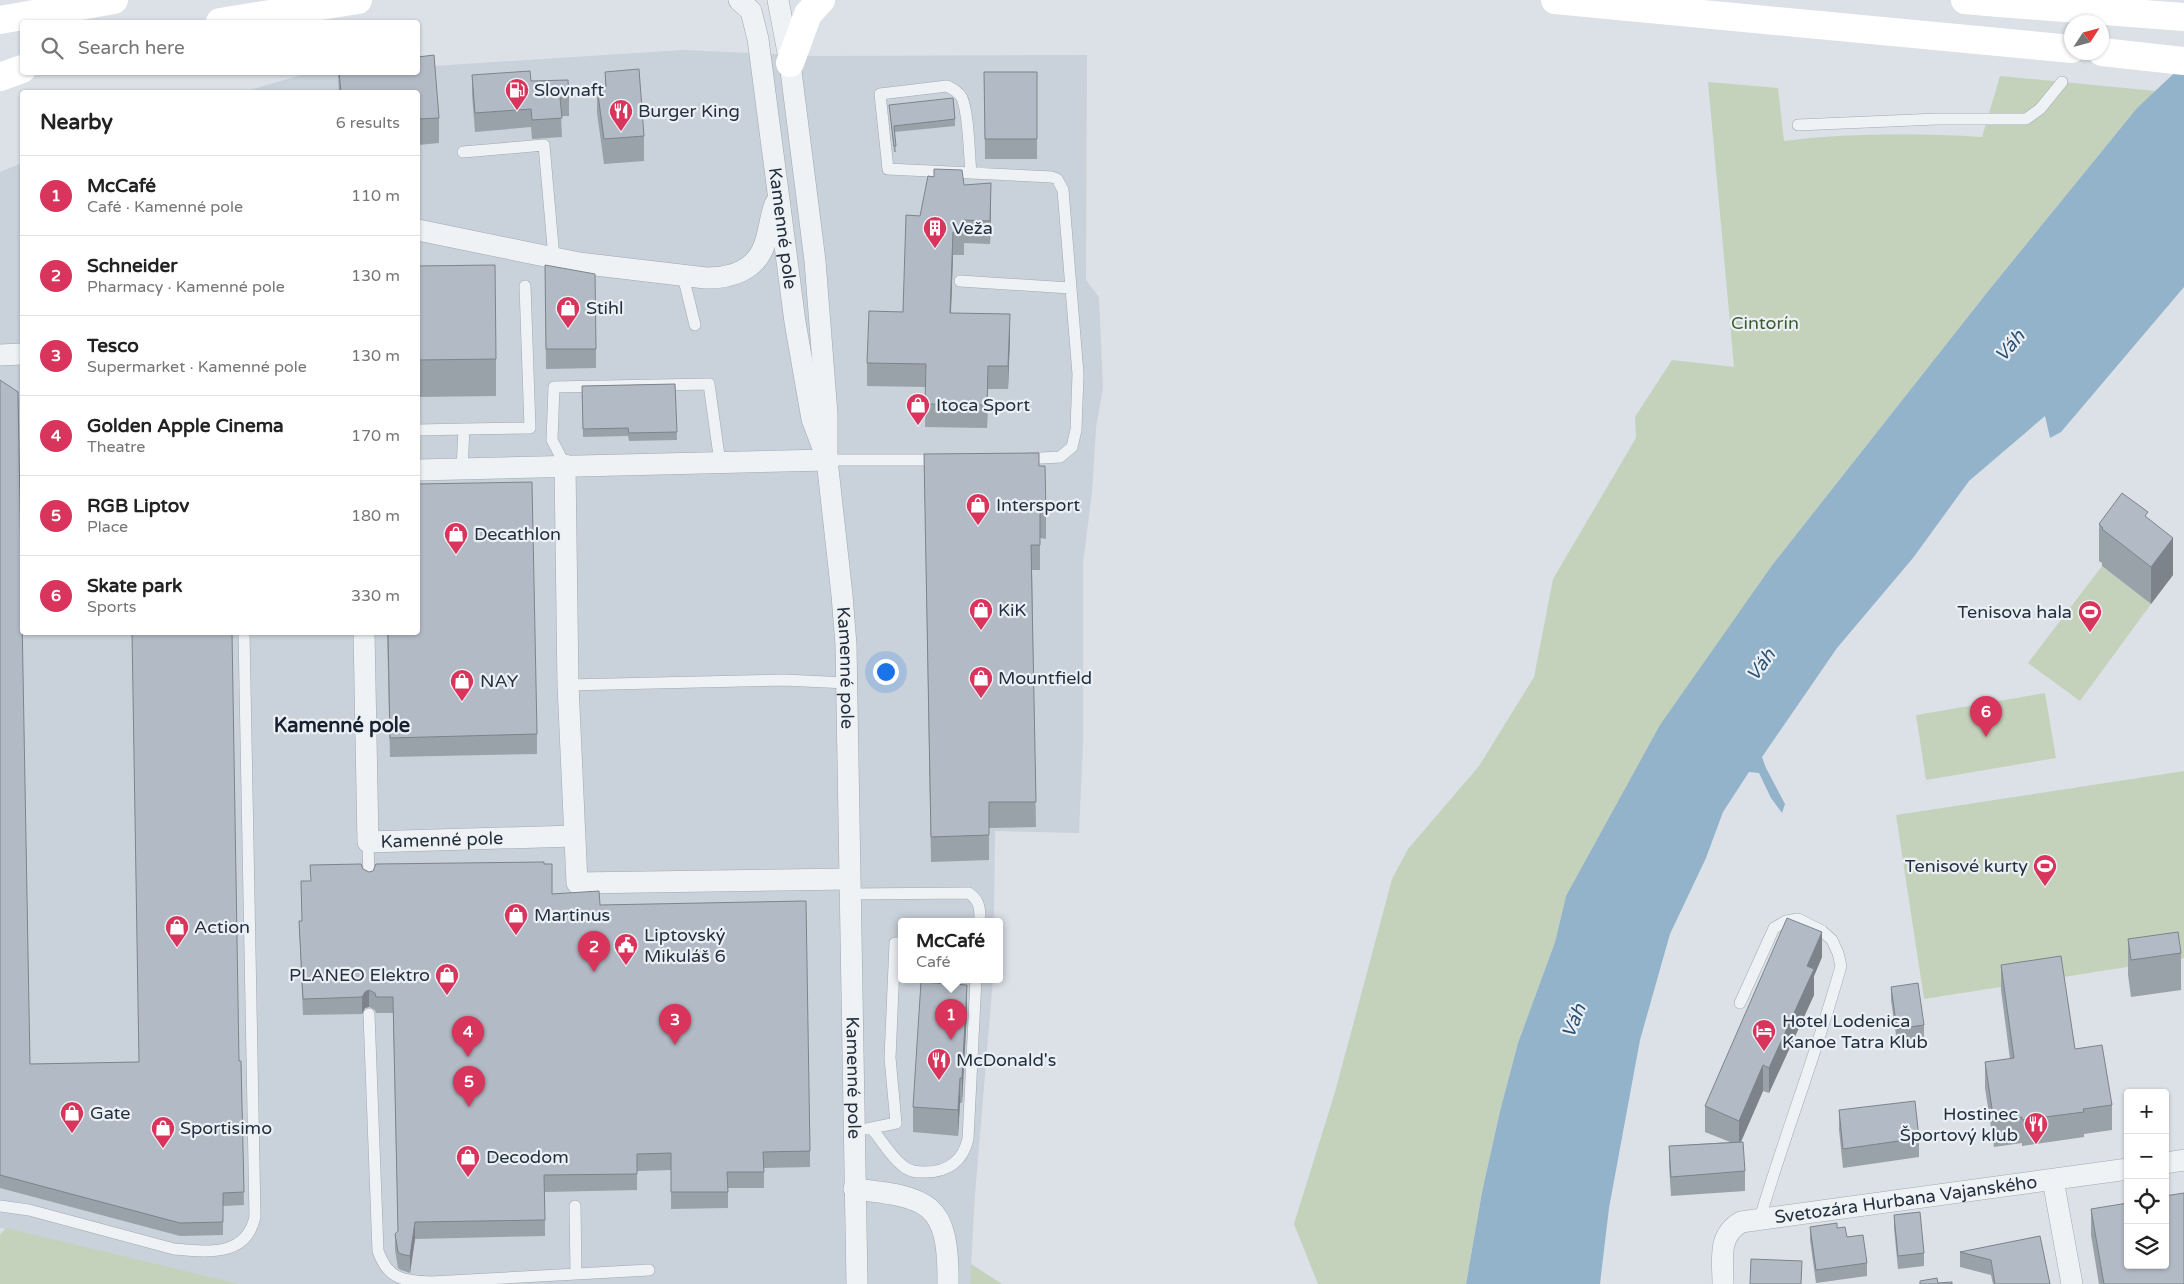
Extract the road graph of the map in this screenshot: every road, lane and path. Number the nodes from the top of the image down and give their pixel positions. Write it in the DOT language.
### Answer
graph roads {
  1 [pos="114,0"];
  2 [pos="358,0"];
  3 [pos="778,0"];
  4 [pos="821,0"];
  5 [pos="1555,0"];
  6 [pos="1965,0"];
  7 [pos="748,4"];
  8 [pos="2184,17"];
  9 [pos="0,20"];
  10 [pos="233,20"];
  11 [pos="2064,48"];
  12 [pos="2109,53"];
  13 [pos="2184,61"];
  14 [pos="790,63"];
  15 [pos="20,70"];
  16 [pos="0,77"];
  17 [pos="2062,82"];
  18 [pos="1798,125"];
  19 [pos="463,152"];
  20 [pos="971,173"];
  21 [pos="778,196"];
  22 [pos="420,230"];
  23 [pos="554,258"];
  24 [pos="683,276"];
  25 [pos="960,281"];
  26 [pos="525,286"];
  27 [pos="1070,288"];
  28 [pos="695,324"];
  29 [pos="20,354"];
  30 [pos="0,355"];
  31 [pos="464,429"];
  32 [pos="420,430"];
  33 [pos="1013,459"];
  34 [pos="827,460"];
  35 [pos="953,460"];
  36 [pos="720,463"];
  37 [pos="565,465"];
  38 [pos="462,469"];
  39 [pos="420,470"];
  40 [pos="244,635"];
  41 [pos="364,635"];
  42 [pos="847,683"];
  43 [pos="568,685"];
  44 [pos="574,836"];
  45 [pos="368,842"];
  46 [pos="368,881"];
  47 [pos="849,886"];
  48 [pos="980,918"];
  49 [pos="898,943"];
  50 [pos="976,983"];
  51 [pos="1740,1003"];
  52 [pos="369,1014"];
  53 [pos="863,1129"];
  54 [pos="2184,1160"];
  55 [pos="2169,1162"];
  56 [pos="2124,1170"];
  57 [pos="2052,1180"];
  58 [pos="854,1189"];
  59 [pos="0,1206"];
  60 [pos="575,1206"];
  61 [pos="1760,1218"];
  62 [pos="649,1270"];
  63 [pos="576,1273"];
  64 [pos="857,1284"];
  65 [pos="948,1284"];
  66 [pos="1723,1284"];
  67 [pos="2072,1284"];
  1 -- 9 [label="main road"];
  2 -- 10 [label="main road"];
  3 -- 14 [label="street, Kamenné pole"];
  4 -- 14 [label="main road"];
  5 -- 11 [label="main road"];
  6 -- 8 [label="main road, bridge"];
  7 -- 21 [label="street, Kamenné pole"];
  12 -- 13 [label="main road"];
  14 -- 34 [label="street, Kamenné pole"];
  15 -- 16 [label="main road"];
  17 -- 18 [label="lane"];
  19 -- 23 [label="lane"];
  20 -- 20 [label="lane"];
  20 -- 27 [label="lane"];
  21 -- 24 [label="street"];
  21 -- 34 [label="street, Kamenné pole"];
  22 -- 23 [label="street"];
  23 -- 24 [label="street"];
  24 -- 28 [label="lane"];
  25 -- 27 [label="lane"];
  26 -- 31 [label="lane"];
  27 -- 33 [label="lane"];
  29 -- 30 [label="street"];
  31 -- 32 [label="lane"];
  31 -- 38 [label="lane"];
  34 -- 35 [label="lane"];
  34 -- 36 [label="street"];
  34 -- 42 [label="street, Kamenné pole"];
  36 -- 37 [label="street"];
  36 -- 37 [label="lane"];
  37 -- 38 [label="street"];
  37 -- 43 [label="street"];
  38 -- 39 [label="street"];
  40 -- 59 [label="lane"];
  41 -- 45 [label="street, Kamenné pole"];
  42 -- 43 [label="lane"];
  42 -- 47 [label="street, Kamenné pole"];
  43 -- 44 [label="street"];
  44 -- 45 [label="street, Kamenné pole"];
  44 -- 47 [label="street"];
  45 -- 46 [label="lane"];
  47 -- 48 [label="lane"];
  47 -- 53 [label="street, Kamenné pole"];
  49 -- 53 [label="lane"];
  50 -- 53 [label="lane"];
  51 -- 61 [label="lane"];
  52 -- 63 [label="lane"];
  53 -- 58 [label="street, Kamenné pole"];
  54 -- 55 [label="street"];
  56 -- 57 [label="street, Svetozára Hurbana Vajanského"];
  57 -- 61 [label="street, Svetozára Hurbana Vajanského"];
  57 -- 67 [label="street"];
  58 -- 64 [label="street, Kamenné pole"];
  58 -- 65 [label="street"];
  60 -- 63 [label="lane"];
  61 -- 66 [label="street, Svetozára Hurbana Vajanského"];
  62 -- 63 [label="lane"];
}
